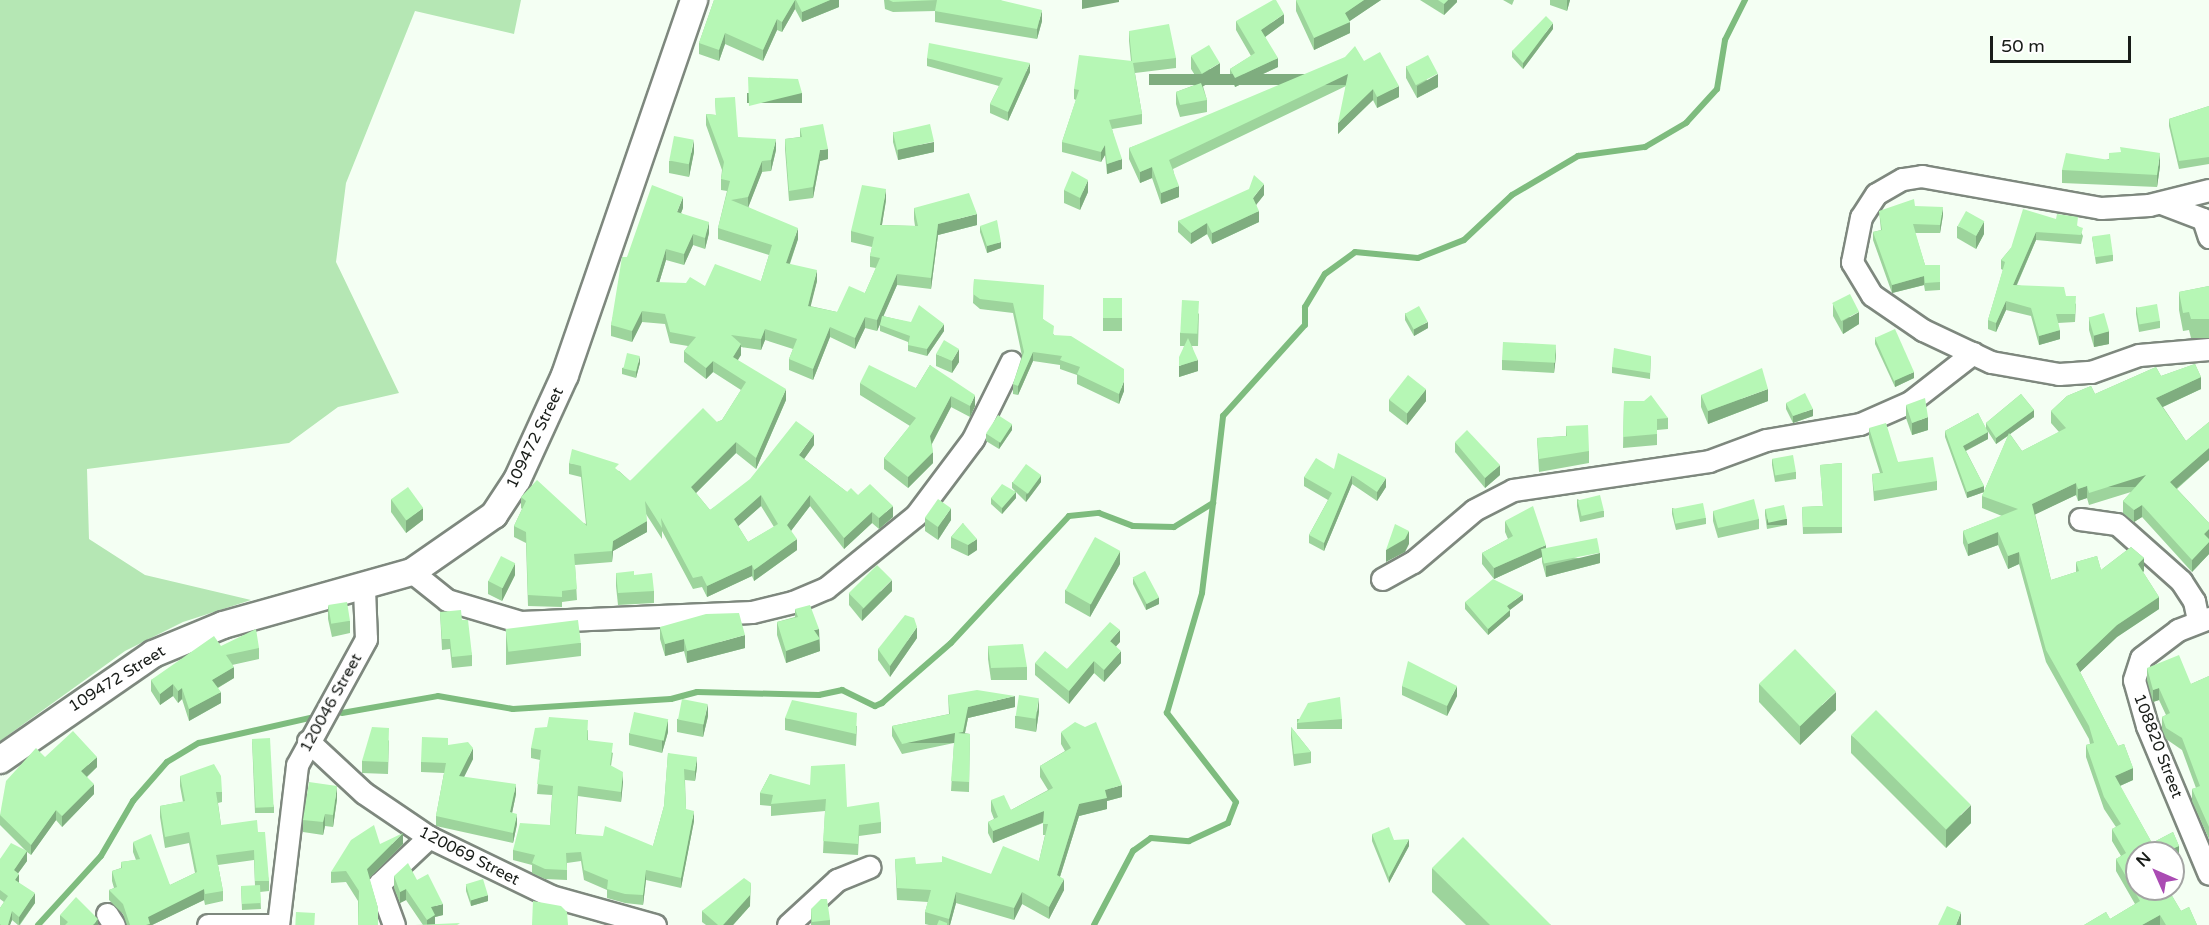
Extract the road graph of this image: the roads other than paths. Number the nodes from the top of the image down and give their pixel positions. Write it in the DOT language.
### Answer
graph roads {
  1 [pos="694,0"];
  2 [pos="2209,190"];
  3 [pos="2161,202"];
  4 [pos="2209,237"];
  5 [pos="2209,350"];
  6 [pos="1973,353"];
  7 [pos="1011,362"];
  8 [pos="2080,519"];
  9 [pos="412,572"];
  10 [pos="1382,579"];
  11 [pos="364,589"];
  12 [pos="2204,619"];
  13 [pos="308,741"];
  14 [pos="0,760"];
  15 [pos="429,837"];
  16 [pos="869,867"];
  17 [pos="2209,874"];
  18 [pos="580,915"];
  19 [pos="208,925"];
  20 [pos="276,925"];
  21 [pos="394,925"];
  22 [pos="655,925"];
  23 [pos="788,925"];
  1 -- 9 [label="street, 109472 Street"];
  2 -- 3 [label="street"];
  3 -- 4 [label="street"];
  3 -- 6 [label="street"];
  5 -- 6 [label="street"];
  6 -- 10 [label="street"];
  7 -- 9 [label="street"];
  8 -- 12 [label="street"];
  9 -- 11 [label="street, 109472 Street"];
  11 -- 13 [label="street, 120046 Street"];
  11 -- 14 [label="street, 109472 Street"];
  12 -- 17 [label="street, 108820 Street"];
  13 -- 15 [label="street, 120069 Street"];
  13 -- 20 [label="street, 120046 Street"];
  15 -- 18 [label="street, 120069 Street"];
  15 -- 21 [label="street"];
  16 -- 23 [label="street"];
  18 -- 22 [label="street, 120069 Street"];
  19 -- 20 [label="street"];
}
